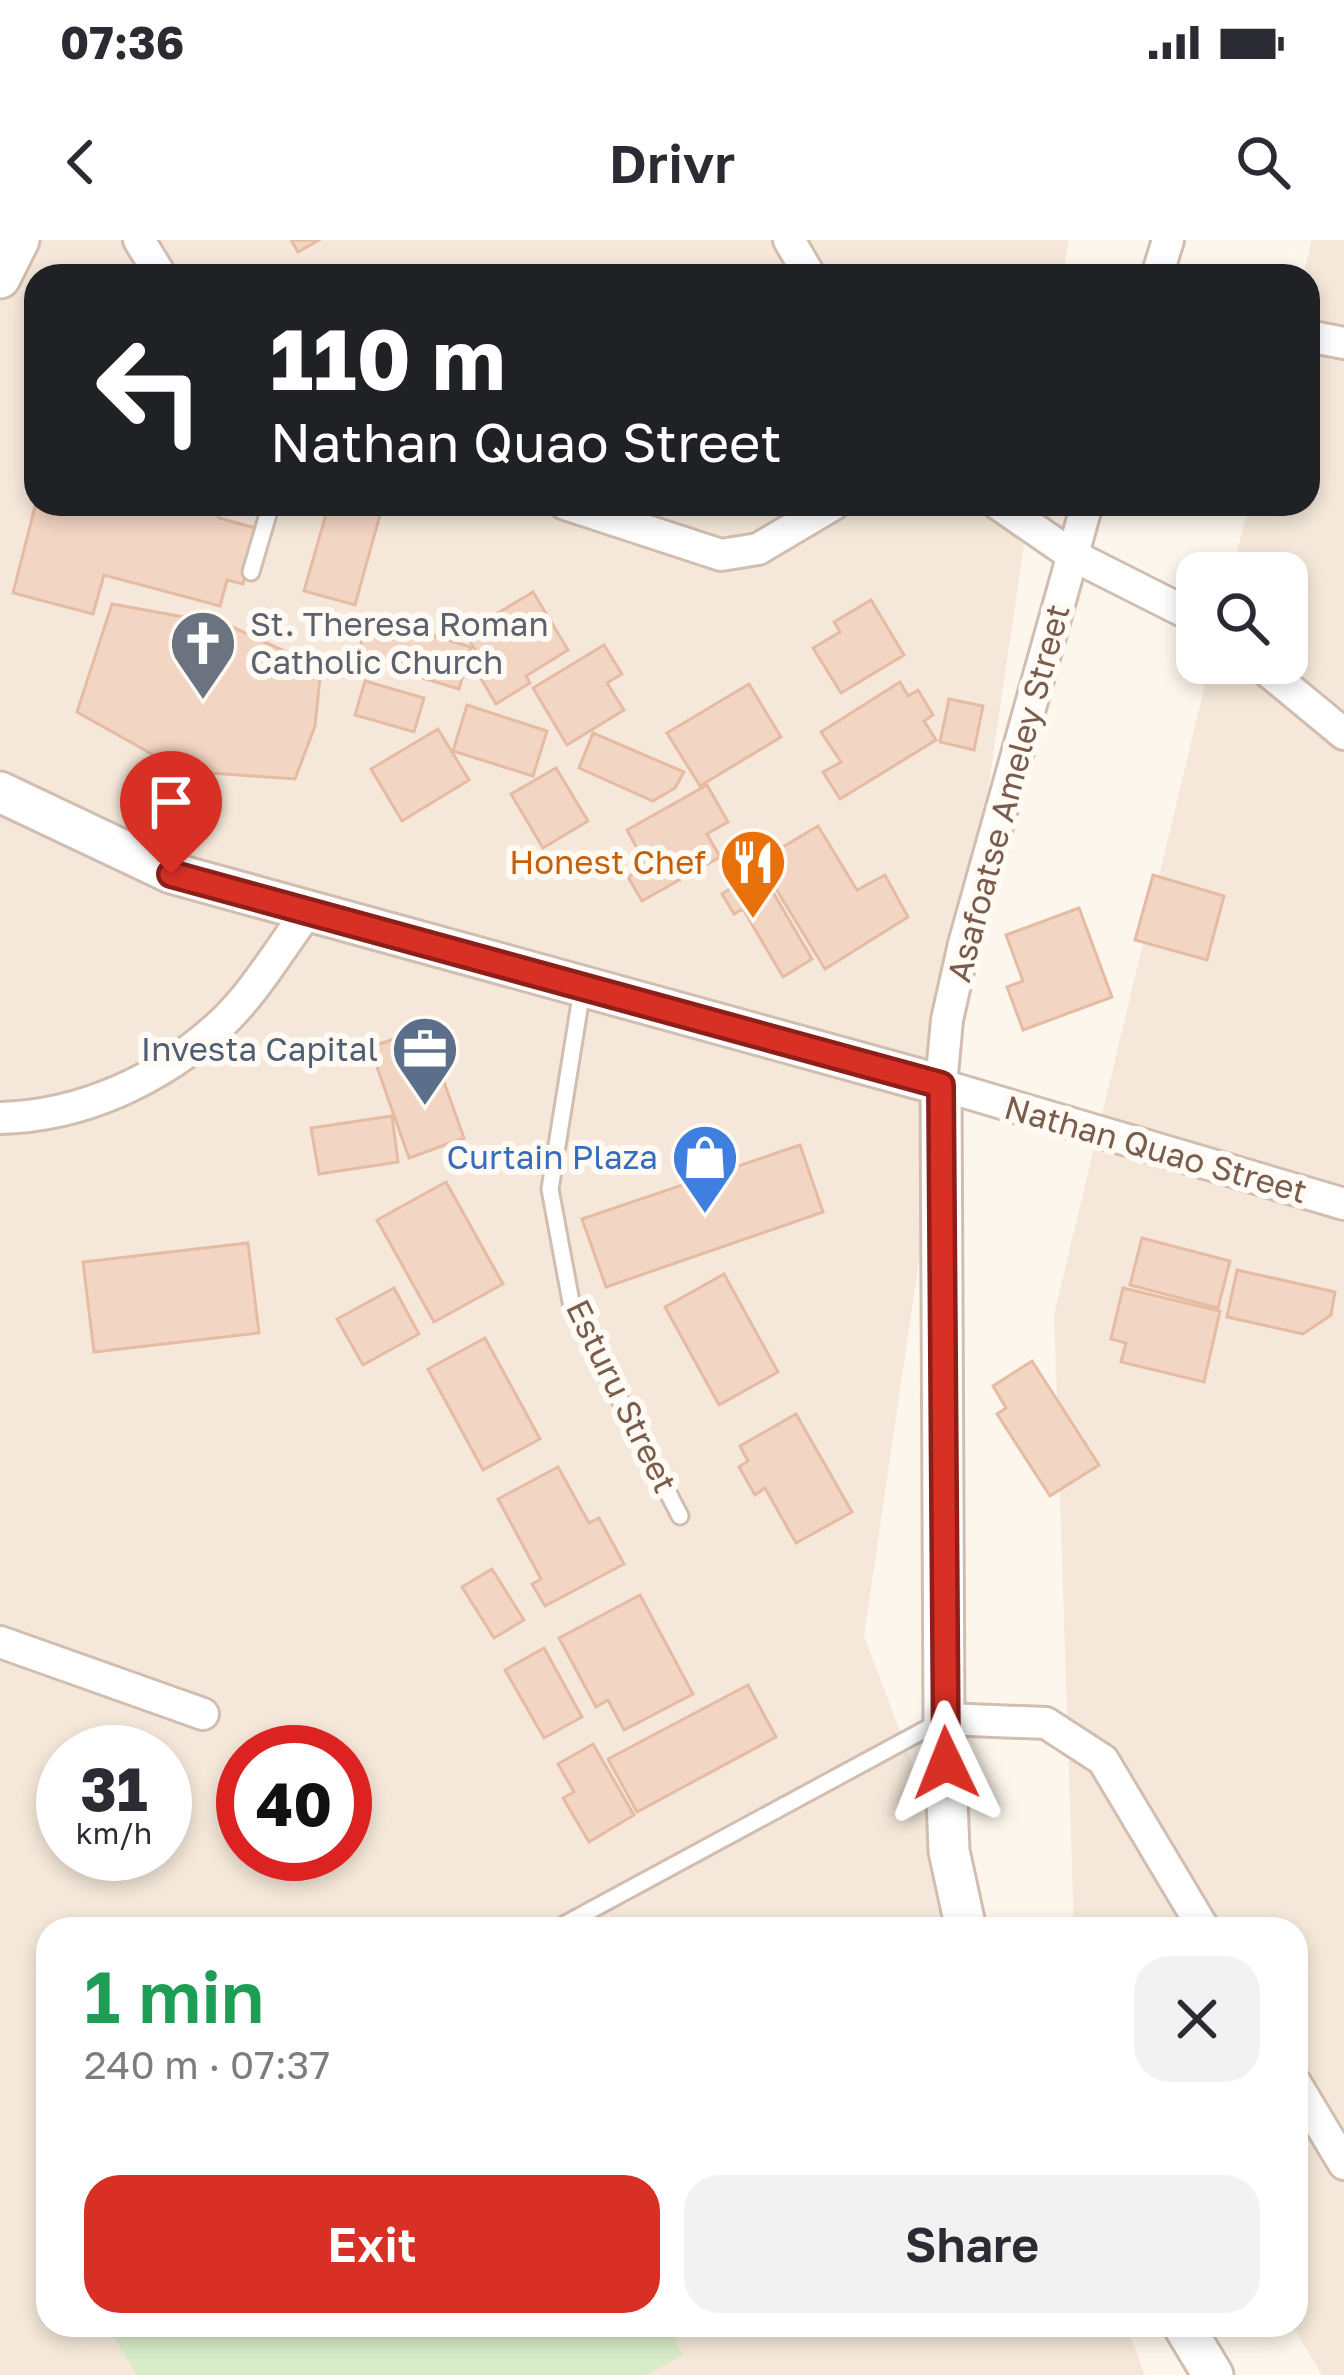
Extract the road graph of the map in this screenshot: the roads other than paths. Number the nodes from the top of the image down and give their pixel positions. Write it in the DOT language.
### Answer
graph roads {
  1 [pos="19,240"];
  2 [pos="0,278"];
  3 [pos="268,516"];
  4 [pos="602,516"];
  5 [pos="814,516"];
  6 [pos="1015,516"];
  7 [pos="1084,516"];
  8 [pos="1072,555"];
  9 [pos="250,572"];
  10 [pos="1176,607"];
  11 [pos="1283,684"];
  12 [pos="1344,734"];
  13 [pos="3,788"];
  14 [pos="306,914"];
  15 [pos="582,990"];
  16 [pos="941,1085"];
  17 [pos="0,1118"];
  18 [pos="1344,1204"];
  19 [pos="680,1516"];
  20 [pos="0,1642"];
  21 [pos="203,1714"];
  22 [pos="944,1719"];
  23 [pos="578,1917"];
  24 [pos="963,1917"];
  25 [pos="1197,1917"];
  26 [pos="1308,2104"];
  27 [pos="1344,2164"];
  28 [pos="1190,2337"];
  29 [pos="1213,2375"];
  1 -- 2 [label="street"];
  3 -- 9 [label="lane"];
  4 -- 5 [label="street"];
  6 -- 8 [label="street"];
  7 -- 8 [label="street, Asafoatse Ameley Street"];
  8 -- 10 [label="street"];
  8 -- 16 [label="street, Asafoatse Ameley Street"];
  11 -- 12 [label="street"];
  13 -- 14 [label="street, Nathan Quao Street"];
  14 -- 15 [label="street, Nathan Quao Street"];
  14 -- 17 [label="street"];
  15 -- 16 [label="street, Nathan Quao Street"];
  15 -- 19 [label="lane, Esturu Street"];
  16 -- 18 [label="street, Nathan Quao Street"];
  16 -- 22 [label="street"];
  20 -- 21 [label="street"];
  22 -- 23 [label="lane"];
  22 -- 24 [label="street"];
  22 -- 25 [label="street"];
  26 -- 27 [label="street"];
  28 -- 29 [label="street"];
}
